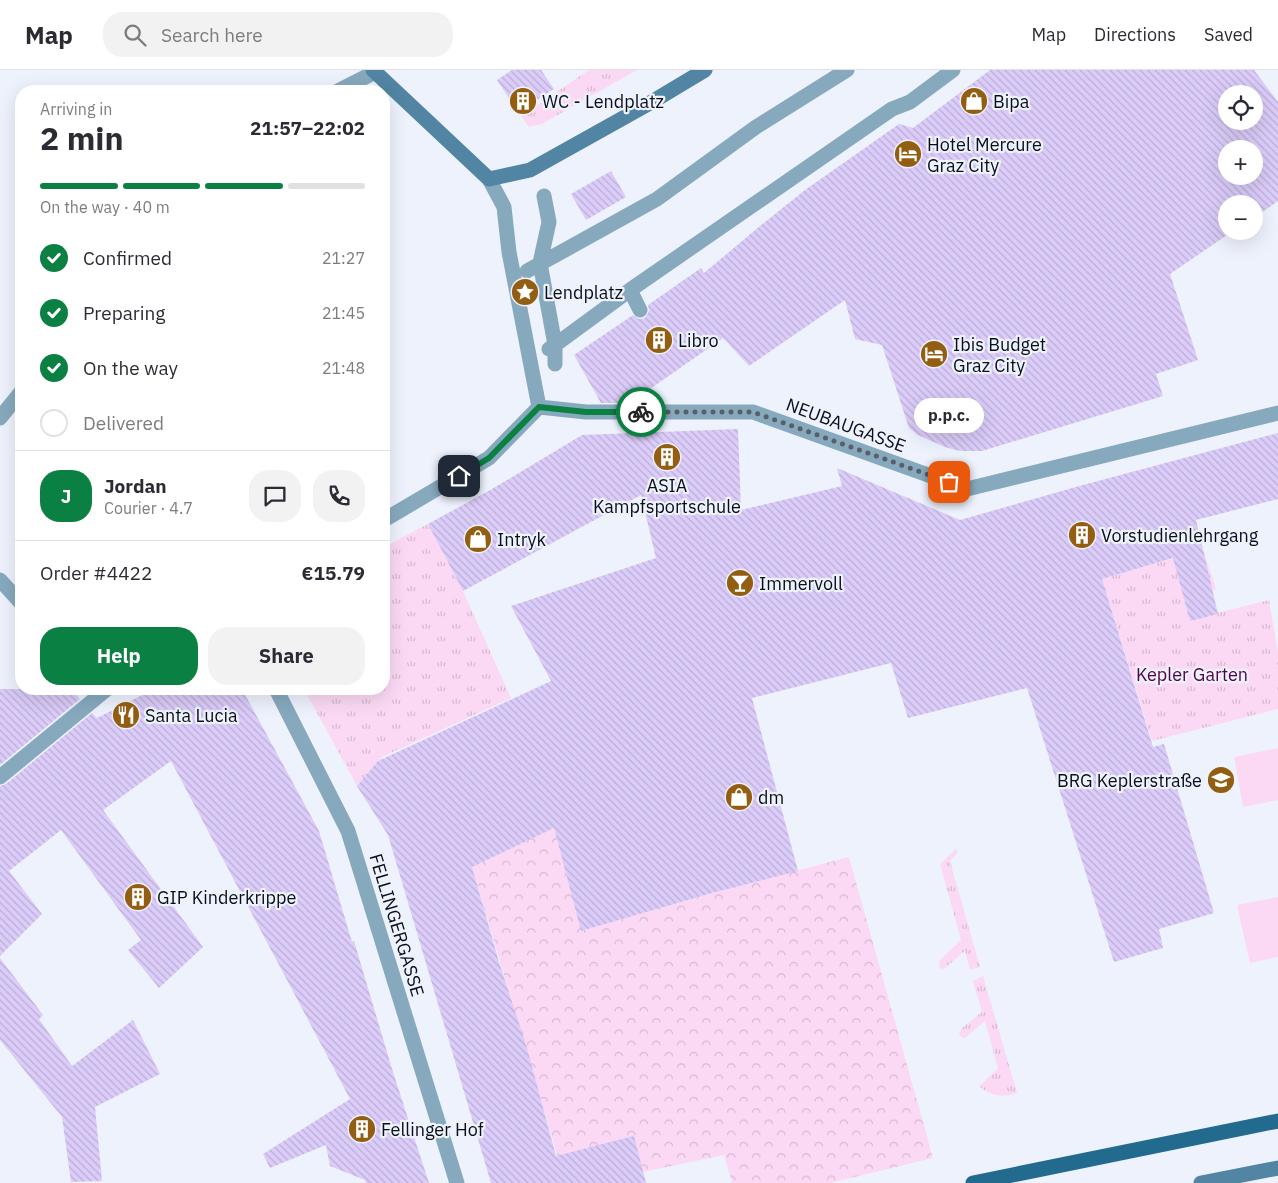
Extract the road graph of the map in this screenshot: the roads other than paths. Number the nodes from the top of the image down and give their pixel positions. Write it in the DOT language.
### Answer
graph roads {
  1 [pos="376,70"];
  2 [pos="704,70"];
  3 [pos="847,70"];
  4 [pos="954,70"];
  5 [pos="349,85"];
  6 [pos="489,179"];
  7 [pos="544,196"];
  8 [pos="540,263"];
  9 [pos="527,271"];
  10 [pos="630,290"];
  11 [pos="640,310"];
  12 [pos="550,348"];
  13 [pos="555,364"];
  14 [pos="15,399"];
  15 [pos="539,407"];
  16 [pos="1278,413"];
  17 [pos="0,418"];
  18 [pos="390,516"];
  19 [pos="0,580"];
  20 [pos="15,596"];
  21 [pos="98,695"];
  22 [pos="279,695"];
  23 [pos="0,777"];
  24 [pos="1278,1122"];
  25 [pos="1278,1168"];
  26 [pos="457,1183"];
  27 [pos="973,1183"];
  28 [pos="1201,1183"];
  1 -- 5 [label="street"];
  1 -- 6 [label="main road"];
  2 -- 6 [label="main road"];
  3 -- 8 [label="street"];
  4 -- 10 [label="street"];
  6 -- 15 [label="street"];
  7 -- 8 [label="street"];
  8 -- 9 [label="street"];
  8 -- 12 [label="street"];
  10 -- 11 [label="street"];
  10 -- 12 [label="street"];
  12 -- 13 [label="street"];
  14 -- 17 [label="street"];
  15 -- 16 [label="street, NEUBAUGASSE"];
  15 -- 18 [label="street"];
  19 -- 20 [label="street"];
  21 -- 23 [label="street"];
  22 -- 26 [label="street, FELLINGERGASSE"];
  24 -- 27 [label="main road"];
  25 -- 28 [label="main road"];
}
